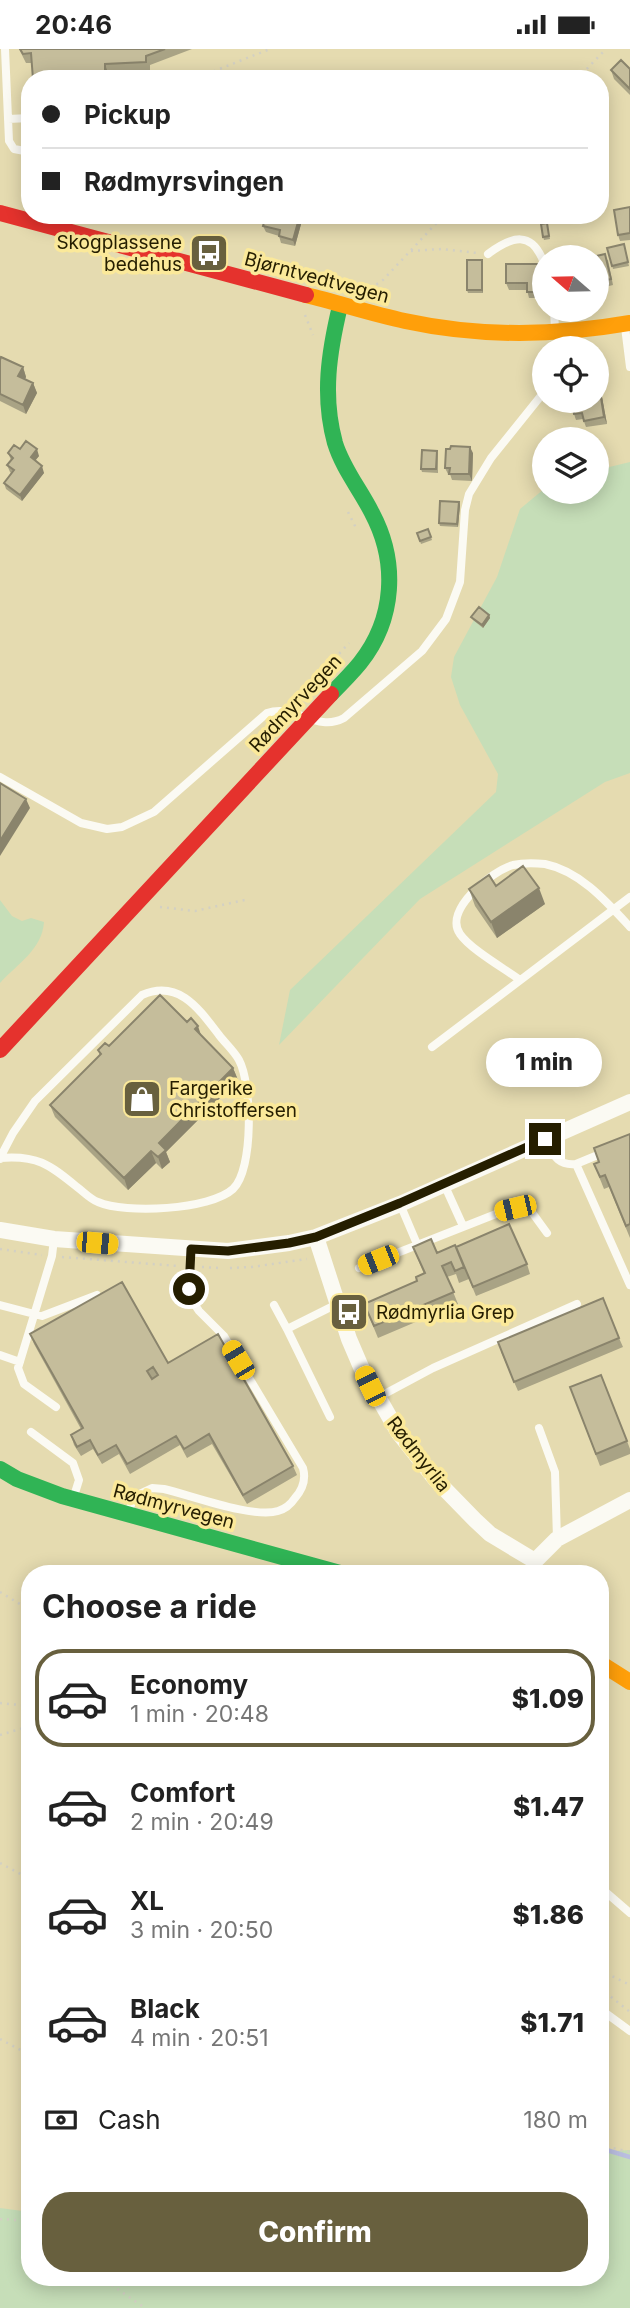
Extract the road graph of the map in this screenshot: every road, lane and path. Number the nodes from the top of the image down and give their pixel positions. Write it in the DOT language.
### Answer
graph roads {
  1 [pos="5,49"];
  2 [pos="270,49"];
  3 [pos="606,49"];
  4 [pos="217,70"];
  5 [pos="586,70"];
  6 [pos="21,118"];
  7 [pos="8,119"];
  8 [pos="21,150"];
  9 [pos="0,213"];
  10 [pos="21,219"];
  11 [pos="40,224"];
  12 [pos="436,224"];
  13 [pos="532,245"];
  14 [pos="411,251"];
  15 [pos="488,254"];
  16 [pos="355,288"];
  17 [pos="340,306"];
  18 [pos="555,322"];
  19 [pos="627,324"];
  20 [pos="575,330"];
  21 [pos="555,331"];
  22 [pos="574,336"];
  23 [pos="630,367"];
  24 [pos="532,407"];
  25 [pos="345,507"];
  26 [pos="360,535"];
  27 [pos="354,635"];
  28 [pos="323,672"];
  29 [pos="309,719"];
  30 [pos="0,777"];
  31 [pos="630,897"];
  32 [pos="141,898"];
  33 [pos="249,899"];
  34 [pos="613,909"];
  35 [pos="630,927"];
  36 [pos="520,980"];
  37 [pos="432,1047"];
  38 [pos="0,1050"];
  39 [pos="630,1102"];
  40 [pos="545,1139"];
  41 [pos="619,1146"];
  42 [pos="0,1159"];
  43 [pos="576,1164"];
  44 [pos="444,1184"];
  45 [pos="400,1203"];
  46 [pos="463,1226"];
  47 [pos="0,1230"];
  48 [pos="547,1233"];
  49 [pos="316,1237"];
  50 [pos="54,1239"];
  51 [pos="417,1244"];
  52 [pos="191,1249"];
  53 [pos="359,1268"];
  54 [pos="630,1285"];
  55 [pos="97,1295"];
  56 [pos="337,1304"];
  57 [pos="577,1304"];
  58 [pos="0,1305"];
  59 [pos="274,1305"];
  60 [pos="34,1316"];
  61 [pos="287,1329"];
  62 [pos="0,1355"];
  63 [pos="20,1362"];
  64 [pos="377,1398"];
  65 [pos="56,1407"];
  66 [pos="330,1417"];
  67 [pos="539,1428"];
  68 [pos="31,1432"];
  69 [pos="0,1469"];
  70 [pos="74,1499"];
  71 [pos="630,1500"];
  72 [pos="127,1515"];
  73 [pos="557,1539"];
  74 [pos="311,1565"];
  75 [pos="530,1565"];
  76 [pos="535,1565"];
  77 [pos="0,1592"];
  78 [pos="21,1604"];
  79 [pos="609,1669"];
  80 [pos="630,1682"];
  81 [pos="0,1703"];
  82 [pos="21,1705"];
  83 [pos="21,1728"];
  84 [pos="0,1735"];
  85 [pos="0,1863"];
  86 [pos="21,1874"];
  87 [pos="609,1895"];
  88 [pos="630,1913"];
  89 [pos="609,1974"];
  90 [pos="630,1985"];
  91 [pos="609,1995"];
  92 [pos="630,2013"];
  93 [pos="609,2016"];
  94 [pos="630,2031"];
  95 [pos="0,2039"];
  96 [pos="21,2050"];
  97 [pos="609,2147"];
  98 [pos="630,2152"];
  99 [pos="0,2219"];
  100 [pos="21,2220"];
  101 [pos="113,2286"];
  102 [pos="145,2308"];
  1 -- 7 [label="lane"];
  2 -- 4 [label="path"];
  3 -- 5 [label="path"];
  6 -- 7 [label="lane"];
  7 -- 8 [label="lane"];
  9 -- 10 [label="street, Bjørntvedtvegen"];
  11 -- 17 [label="street, Bjørntvedtvegen"];
  12 -- 14 [label="path"];
  13 -- 15 [label="lane"];
  14 -- 15 [label="path"];
  14 -- 16 [label="path"];
  17 -- 21 [label="street, Bjørntvedtvegen"];
  17 -- 29 [label="street, Rødmyrvegen"];
  18 -- 21 [label="lane"];
  19 -- 20 [label="street, Bjørntvedtvegen"];
  19 -- 23 [label="lane"];
  20 -- 21 [label="street, Bjørntvedtvegen"];
  20 -- 22 [label="lane"];
  24 -- 29 [label="lane"];
  25 -- 26 [label="path"];
  27 -- 28 [label="path"];
  29 -- 30 [label="lane"];
  29 -- 32 [label="street, Rødmyrvegen"];
  31 -- 34 [label="lane"];
  32 -- 33 [label="path"];
  32 -- 38 [label="street, Rødmyrvegen"];
  34 -- 35 [label="lane"];
  34 -- 36 [label="lane"];
  34 -- 36 [label="lane"];
  36 -- 37 [label="lane"];
  39 -- 40 [label="street"];
  40 -- 43 [label="lane"];
  40 -- 44 [label="street"];
  41 -- 43 [label="lane"];
  42 -- 42 [label="lane"];
  43 -- 54 [label="lane"];
  44 -- 45 [label="street"];
  44 -- 46 [label="lane"];
  45 -- 49 [label="street"];
  45 -- 51 [label="lane"];
  46 -- 48 [label="lane"];
  46 -- 51 [label="lane"];
  47 -- 50 [label="street"];
  49 -- 52 [label="street"];
  49 -- 56 [label="street, Rødmyrlia"];
  50 -- 52 [label="street"];
  50 -- 60 [label="lane"];
  51 -- 53 [label="lane"];
  52 -- 72 [label="lane"];
  55 -- 60 [label="lane"];
  56 -- 61 [label="lane"];
  56 -- 64 [label="street, Rødmyrlia"];
  57 -- 64 [label="lane"];
  58 -- 60 [label="lane"];
  59 -- 61 [label="lane"];
  60 -- 63 [label="lane"];
  61 -- 66 [label="lane"];
  62 -- 63 [label="lane"];
  63 -- 65 [label="lane"];
  64 -- 75 [label="street, Rødmyrlia"];
  67 -- 73 [label="lane"];
  68 -- 70 [label="lane"];
  69 -- 70 [label="street, Rødmyrvegen"];
  70 -- 72 [label="street, Rødmyrvegen"];
  71 -- 73 [label="street, Rødmyrlia"];
  72 -- 74 [label="street, Rødmyrvegen"];
  73 -- 76 [label="street, Rødmyrlia"];
  77 -- 78 [label="path"];
  79 -- 80 [label="street"];
  81 -- 82 [label="path"];
  83 -- 84 [label="path"];
  85 -- 86 [label="path"];
  87 -- 88 [label="lane"];
  89 -- 90 [label="path"];
  91 -- 92 [label="path"];
  93 -- 94 [label="lane"];
  95 -- 96 [label="path"];
  97 -- 98 [label="path"];
  99 -- 100 [label="path"];
  101 -- 102 [label="path"];
}
